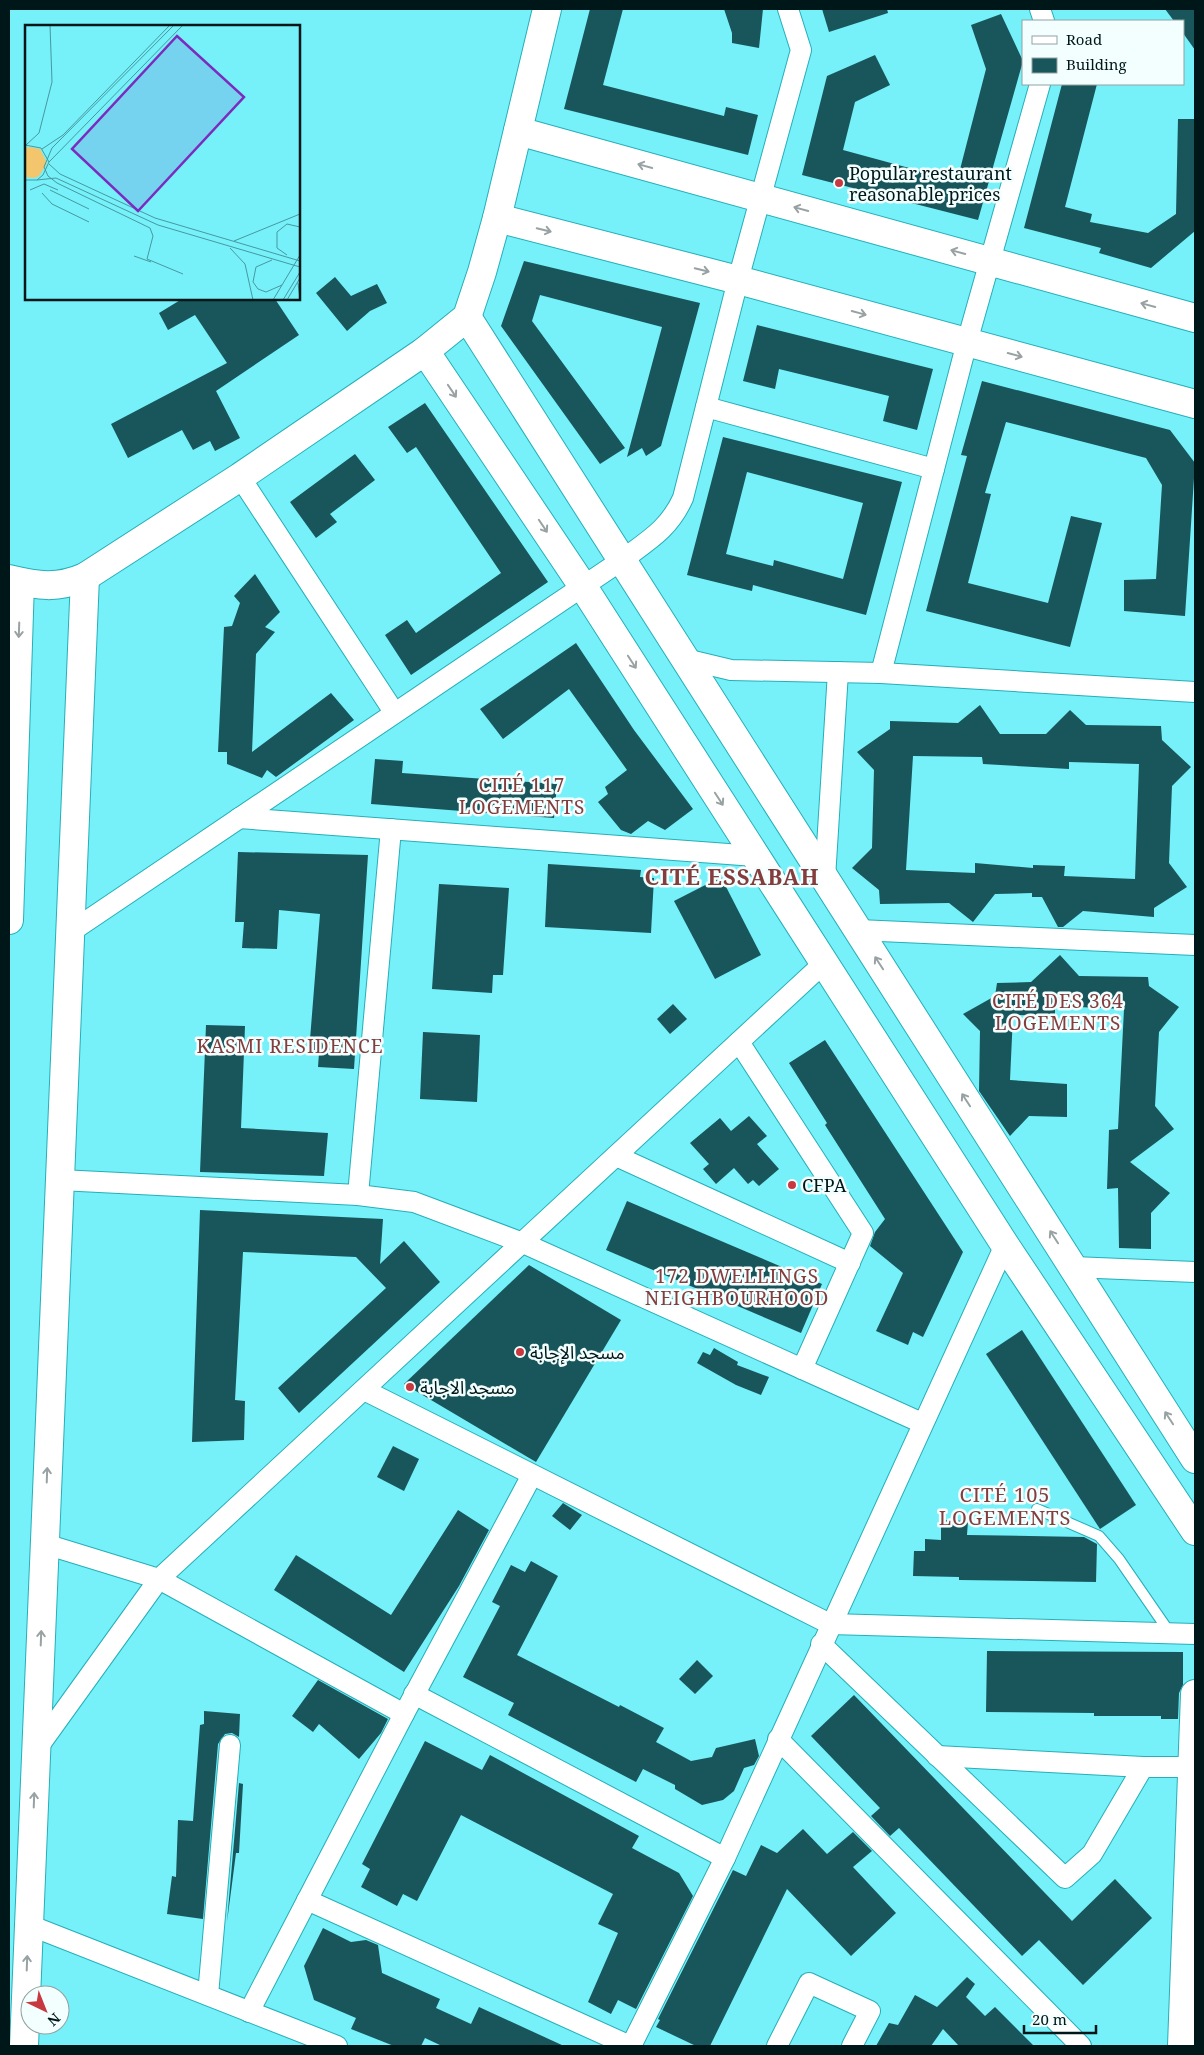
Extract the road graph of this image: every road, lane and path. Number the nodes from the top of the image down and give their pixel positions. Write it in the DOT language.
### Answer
graph roads {
  1 [pos="547,9"];
  2 [pos="788,9"];
  3 [pos="1040,85"];
  4 [pos="518,131"];
  5 [pos="760,198"];
  6 [pos="497,218"];
  7 [pos="990,261"];
  8 [pos="738,280"];
  9 [pos="467,317"];
  10 [pos="1195,318"];
  11 [pos="967,342"];
  12 [pos="425,351"];
  13 [pos="1195,404"];
  14 [pos="706,407"];
  15 [pos="934,469"];
  16 [pos="240,477"];
  17 [pos="622,560"];
  18 [pos="85,577"];
  19 [pos="14,580"];
  20 [pos="582,585"];
  21 [pos="685,659"];
  22 [pos="838,672"];
  23 [pos="880,673"];
  24 [pos="1195,692"];
  25 [pos="394,712"];
  26 [pos="239,818"];
  27 [pos="391,829"];
  28 [pos="756,856"];
  29 [pos="825,878"];
  30 [pos="9,920"];
  31 [pos="858,930"];
  32 [pos="70,933"];
  33 [pos="1195,945"];
  34 [pos="824,963"];
  35 [pos="739,1042"];
  36 [pos="616,1156"];
  37 [pos="60,1180"];
  38 [pos="358,1195"];
  39 [pos="523,1243"];
  40 [pos="1004,1245"];
  41 [pos="850,1263"];
  42 [pos="1073,1268"];
  43 [pos="1195,1272"];
  44 [pos="802,1369"];
  45 [pos="364,1390"];
  46 [pos="922,1423"];
  47 [pos="1195,1459"];
  48 [pos="532,1475"];
  49 [pos="1037,1508"];
  50 [pos="1195,1531"];
  51 [pos="45,1544"];
  52 [pos="159,1579"];
  53 [pos="830,1624"];
  54 [pos="1171,1634"];
  55 [pos="1195,1634"];
  56 [pos="821,1644"];
  57 [pos="414,1694"];
  58 [pos="1195,1694"];
  59 [pos="404,1714"];
  60 [pos="778,1739"];
  61 [pos="230,1745"];
  62 [pos="36,1750"];
  63 [pos="937,1756"];
  64 [pos="1143,1767"];
  65 [pos="1192,1767"];
  66 [pos="724,1858"];
  67 [pos="307,1900"];
  68 [pos="29,1925"];
  69 [pos="208,1995"];
  70 [pos="249,2012"];
  71 [pos="24,2046"];
  72 [pos="337,2046"];
  73 [pos="631,2046"];
  74 [pos="777,2046"];
  75 [pos="852,2046"];
  76 [pos="1080,2046"];
  77 [pos="1182,2046"];
  1 -- 4 [label="street"];
  2 -- 5 [label="street"];
  3 -- 7 [label="street"];
  5 -- 4 [label="street, one-way"];
  4 -- 6 [label="street"];
  7 -- 5 [label="street, one-way"];
  5 -- 8 [label="street"];
  6 -- 8 [label="street, one-way"];
  6 -- 9 [label="street"];
  10 -- 7 [label="street, one-way"];
  7 -- 11 [label="street"];
  8 -- 11 [label="street, one-way"];
  8 -- 14 [label="street"];
  9 -- 12 [label="street"];
  9 -- 17 [label="street"];
  11 -- 13 [label="street, one-way"];
  11 -- 15 [label="street"];
  12 -- 16 [label="street"];
  12 -- 20 [label="street, one-way"];
  14 -- 15 [label="street"];
  14 -- 17 [label="street"];
  15 -- 23 [label="street"];
  16 -- 18 [label="street"];
  16 -- 25 [label="street"];
  17 -- 20 [label="street"];
  17 -- 21 [label="street"];
  18 -- 19 [label="street"];
  18 -- 32 [label="street"];
  19 -- 30 [label="street, one-way"];
  20 -- 25 [label="street"];
  20 -- 28 [label="street, one-way"];
  21 -- 22 [label="street"];
  21 -- 29 [label="street"];
  22 -- 23 [label="street"];
  22 -- 29 [label="street"];
  23 -- 24 [label="street"];
  25 -- 26 [label="street"];
  26 -- 27 [label="street"];
  26 -- 32 [label="street"];
  27 -- 28 [label="street"];
  27 -- 38 [label="street"];
  28 -- 34 [label="street"];
  29 -- 31 [label="street"];
  31 -- 33 [label="street"];
  42 -- 31 [label="street, one-way"];
  32 -- 37 [label="street"];
  34 -- 35 [label="street"];
  34 -- 40 [label="street"];
  35 -- 36 [label="street"];
  35 -- 41 [label="street"];
  36 -- 39 [label="street"];
  36 -- 41 [label="street"];
  37 -- 38 [label="street"];
  51 -- 37 [label="street, one-way"];
  38 -- 39 [label="street"];
  39 -- 44 [label="street"];
  39 -- 45 [label="street"];
  40 -- 46 [label="street"];
  40 -- 50 [label="street"];
  41 -- 44 [label="street"];
  42 -- 43 [label="street"];
  47 -- 42 [label="street, one-way"];
  44 -- 46 [label="street"];
  45 -- 48 [label="street"];
  45 -- 52 [label="street"];
  46 -- 53 [label="street"];
  48 -- 53 [label="street"];
  48 -- 57 [label="street"];
  49 -- 54 [label="lane"];
  51 -- 52 [label="street"];
  62 -- 51 [label="street, one-way"];
  52 -- 59 [label="street"];
  52 -- 62 [label="street"];
  53 -- 54 [label="street"];
  53 -- 56 [label="street"];
  54 -- 55 [label="street"];
  56 -- 60 [label="street"];
  56 -- 63 [label="street"];
  57 -- 59 [label="street"];
  57 -- 66 [label="street"];
  58 -- 65 [label="street"];
  59 -- 67 [label="street"];
  60 -- 66 [label="street"];
  60 -- 76 [label="street"];
  61 -- 69 [label="street"];
  68 -- 62 [label="street, one-way"];
  63 -- 64 [label="street"];
  63 -- 64 [label="street"];
  64 -- 65 [label="street"];
  65 -- 77 [label="street"];
  66 -- 73 [label="street"];
  67 -- 70 [label="street"];
  67 -- 73 [label="street"];
  68 -- 69 [label="street"];
  71 -- 68 [label="street, one-way"];
  69 -- 70 [label="street"];
  70 -- 72 [label="street"];
  74 -- 75 [label="street"];
}
